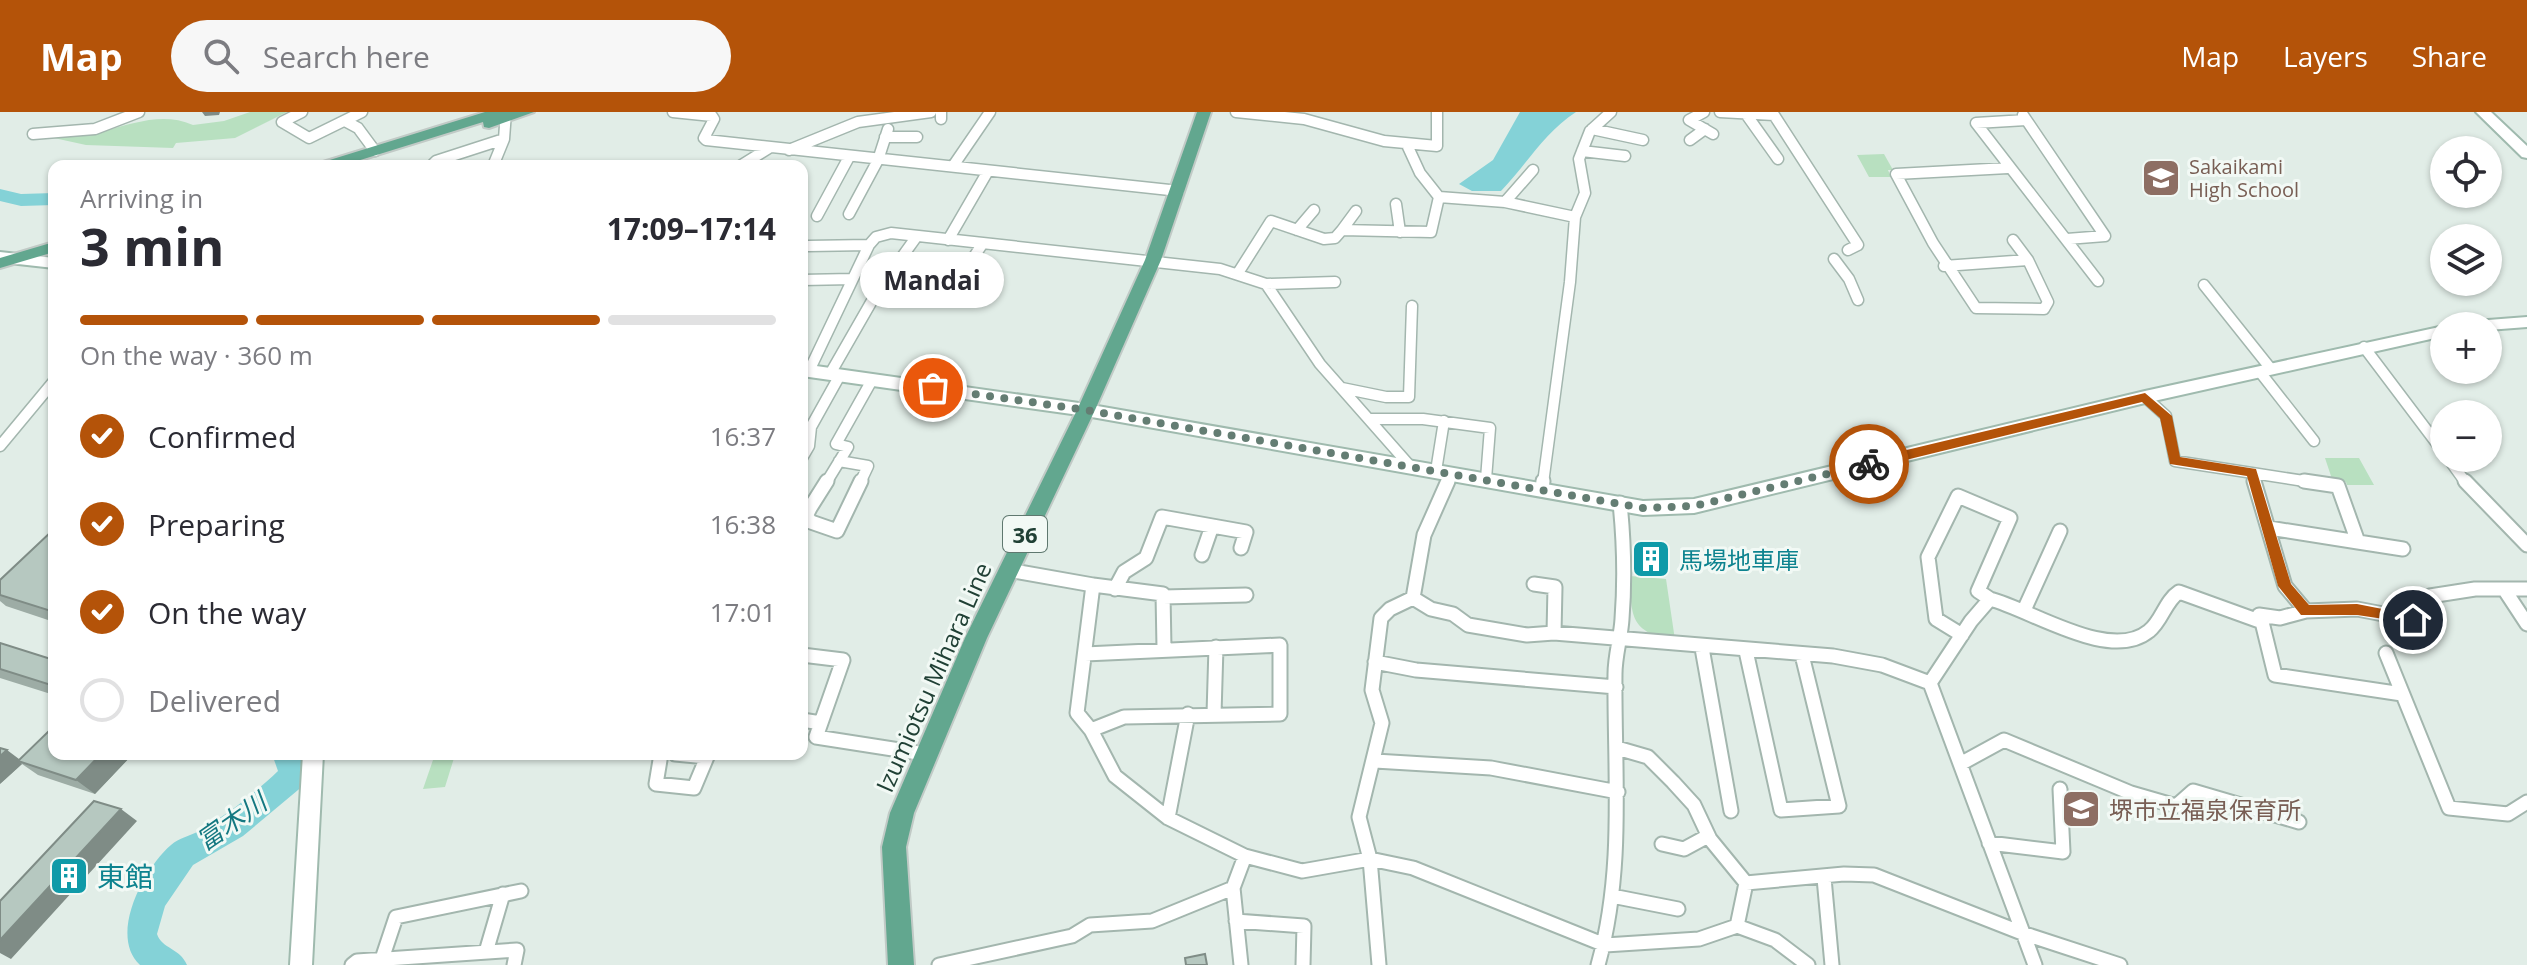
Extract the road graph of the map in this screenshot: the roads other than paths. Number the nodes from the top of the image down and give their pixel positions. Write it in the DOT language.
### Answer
graph roads {
  1 [pos="139,112"];
  2 [pos="302,112"];
  3 [pos="362,112"];
  4 [pos="527,112"];
  5 [pos="673,112"];
  6 [pos="931,112"];
  7 [pos="990,112"];
  8 [pos="1204,112"];
  9 [pos="1236,112"];
  10 [pos="1437,112"];
  11 [pos="1611,112"];
  12 [pos="1704,112"];
  13 [pos="1720,112"];
  14 [pos="2483,112"];
  15 [pos="503,114"];
  16 [pos="1746,114"];
  17 [pos="2024,116"];
  18 [pos="345,121"];
  19 [pos="1592,129"];
  20 [pos="33,134"];
  21 [pos="917,137"];
  22 [pos="504,139"];
  23 [pos="1643,140"];
  24 [pos="1690,140"];
  25 [pos="1408,147"];
  26 [pos="769,148"];
  27 [pos="788,150"];
  28 [pos="375,151"];
  29 [pos="1582,151"];
  30 [pos="2527,154"];
  31 [pos="1625,156"];
  32 [pos="849,157"];
  33 [pos="1778,159"];
  34 [pos="345,160"];
  35 [pos="372,160"];
  36 [pos="439,160"];
  37 [pos="496,160"];
  38 [pos="750,160"];
  39 [pos="878,160"];
  40 [pos="953,166"];
  41 [pos="2008,168"];
  42 [pos="1533,170"];
  43 [pos="988,171"];
  44 [pos="1179,191"];
  45 [pos="1439,197"];
  46 [pos="1505,202"];
  47 [pos="1396,204"];
  48 [pos="1314,210"];
  49 [pos="1277,211"];
  50 [pos="1356,211"];
  51 [pos="849,214"];
  52 [pos="817,216"];
  53 [pos="1575,217"];
  54 [pos="1271,221"];
  55 [pos="1297,230"];
  56 [pos="1342,230"];
  57 [pos="1400,232"];
  58 [pos="917,236"];
  59 [pos="2067,239"];
  60 [pos="948,240"];
  61 [pos="2013,240"];
  62 [pos="983,243"];
  63 [pos="869,245"];
  64 [pos="808,246"];
  65 [pos="48,248"];
  66 [pos="1848,250"];
  67 [pos="5,259"];
  68 [pos="1834,259"];
  69 [pos="48,260"];
  70 [pos="1153,260"];
  71 [pos="2028,260"];
  72 [pos="1944,266"];
  73 [pos="0,272"];
  74 [pos="1238,273"];
  75 [pos="852,279"];
  76 [pos="808,280"];
  77 [pos="2098,281"];
  78 [pos="996,282"];
  79 [pos="1335,282"];
  80 [pos="1266,284"];
  81 [pos="2204,285"];
  82 [pos="1858,300"];
  83 [pos="1412,306"];
  84 [pos="2527,322"];
  85 [pos="2502,324"];
  86 [pos="2430,334"];
  87 [pos="2364,347"];
  88 [pos="808,367"];
  89 [pos="2266,370"];
  90 [pos="808,371"];
  91 [pos="835,375"];
  92 [pos="872,380"];
  93 [pos="48,388"];
  94 [pos="1342,388"];
  95 [pos="2145,397"];
  96 [pos="1086,410"];
  97 [pos="1370,419"];
  98 [pos="1444,421"];
  99 [pos="2430,435"];
  100 [pos="2314,441"];
  101 [pos="0,446"];
  102 [pos="808,448"];
  103 [pos="839,461"];
  104 [pos="1410,466"];
  105 [pos="1444,472"];
  106 [pos="2458,472"];
  107 [pos="2252,473"];
  108 [pos="1486,479"];
  109 [pos="1542,489"];
  110 [pos="1620,503"];
  111 [pos="808,504"];
  112 [pos="808,518"];
  113 [pos="1212,526"];
  114 [pos="2269,528"];
  115 [pos="2060,531"];
  116 [pos="2358,542"];
  117 [pos="2527,545"];
  118 [pos="1241,548"];
  119 [pos="2403,549"];
  120 [pos="1202,555"];
  121 [pos="1008,570"];
  122 [pos="1534,584"];
  123 [pos="1093,585"];
  124 [pos="1115,589"];
  125 [pos="2504,589"];
  126 [pos="2527,589"];
  127 [pos="1246,595"];
  128 [pos="1163,597"];
  129 [pos="1413,598"];
  130 [pos="1990,599"];
  131 [pos="2025,608"];
  132 [pos="2306,611"];
  133 [pos="2262,622"];
  134 [pos="2527,624"];
  135 [pos="1554,633"];
  136 [pos="1962,635"];
  137 [pos="1620,640"];
  138 [pos="1216,647"];
  139 [pos="1164,648"];
  140 [pos="1702,648"];
  141 [pos="1746,651"];
  142 [pos="2386,653"];
  143 [pos="1085,654"];
  144 [pos="1802,655"];
  145 [pos="808,656"];
  146 [pos="1375,662"];
  147 [pos="1930,683"];
  148 [pos="1616,687"];
  149 [pos="2402,694"];
  150 [pos="1188,714"];
  151 [pos="1214,714"];
  152 [pos="808,721"];
  153 [pos="821,723"];
  154 [pos="1091,730"];
  155 [pos="1617,748"];
  156 [pos="925,754"];
  157 [pos="313,760"];
  158 [pos="660,760"];
  159 [pos="706,760"];
  160 [pos="1375,761"];
  161 [pos="1962,763"];
  162 [pos="2060,789"];
  163 [pos="1618,792"];
  164 [pos="2527,802"];
  165 [pos="1731,811"];
  166 [pos="1168,818"];
  167 [pos="2299,822"];
  168 [pos="1708,836"];
  169 [pos="1989,843"];
  170 [pos="1662,844"];
  171 [pos="1245,856"];
  172 [pos="1370,859"];
  173 [pos="1824,878"];
  174 [pos="1746,883"];
  175 [pos="1233,888"];
  176 [pos="521,891"];
  177 [pos="503,894"];
  178 [pos="1612,896"];
  179 [pos="1678,909"];
  180 [pos="1236,921"];
  181 [pos="1737,926"];
  182 [pos="2022,933"];
  183 [pos="1605,945"];
  184 [pos="486,952"];
  185 [pos="382,959"];
  186 [pos="301,965"];
  187 [pos="352,965"];
  188 [pos="514,965"];
  189 [pos="901,965"];
  190 [pos="939,965"];
  191 [pos="1241,965"];
  192 [pos="1303,965"];
  193 [pos="1379,965"];
  194 [pos="1598,965"];
  195 [pos="1808,965"];
  196 [pos="1832,965"];
  197 [pos="2035,965"];
  198 [pos="2120,965"];
  1 -- 20 [label="street"];
  2 -- 18 [label="street"];
  3 -- 18 [label="street"];
  4 -- 15 [label="main road"];
  5 -- 26 [label="street"];
  6 -- 27 [label="street"];
  7 -- 40 [label="street"];
  8 -- 44 [label="main road, Izumiotsu Mihara Line / 36"];
  9 -- 25 [label="street"];
  10 -- 25 [label="street"];
  11 -- 19 [label="street"];
  12 -- 24 [label="street"];
  13 -- 16 [label="street"];
  14 -- 30 [label="street"];
  15 -- 22 [label="street"];
  15 -- 28 [label="main road"];
  15 -- 35 [label="main road"];
  16 -- 33 [label="street"];
  16 -- 66 [label="street"];
  17 -- 41 [label="street"];
  17 -- 59 [label="street"];
  18 -- 28 [label="street"];
  19 -- 23 [label="street"];
  19 -- 29 [label="street"];
  21 -- 39 [label="street"];
  22 -- 36 [label="street"];
  22 -- 37 [label="street"];
  25 -- 45 [label="street"];
  26 -- 27 [label="street"];
  26 -- 38 [label="street"];
  27 -- 32 [label="street"];
  28 -- 34 [label="main road"];
  29 -- 31 [label="street"];
  29 -- 53 [label="street"];
  32 -- 39 [label="street"];
  32 -- 52 [label="street"];
  39 -- 40 [label="street"];
  39 -- 51 [label="street"];
  40 -- 43 [label="street"];
  41 -- 59 [label="street"];
  41 -- 72 [label="street"];
  42 -- 46 [label="street"];
  43 -- 44 [label="street"];
  43 -- 60 [label="street"];
  44 -- 70 [label="main road, Izumiotsu Mihara Line / 36"];
  45 -- 46 [label="street"];
  45 -- 57 [label="street"];
  46 -- 53 [label="street"];
  47 -- 57 [label="street"];
  48 -- 55 [label="street"];
  49 -- 54 [label="street"];
  50 -- 56 [label="street"];
  53 -- 109 [label="street"];
  54 -- 55 [label="street"];
  54 -- 74 [label="street"];
  55 -- 56 [label="street"];
  56 -- 57 [label="street"];
  58 -- 60 [label="street"];
  58 -- 63 [label="street"];
  58 -- 91 [label="street"];
  59 -- 77 [label="street"];
  60 -- 62 [label="street"];
  61 -- 71 [label="street"];
  62 -- 70 [label="street"];
  62 -- 78 [label="street"];
  63 -- 64 [label="street"];
  63 -- 75 [label="street"];
  65 -- 67 [label="main road"];
  67 -- 69 [label="street"];
  68 -- 82 [label="street"];
  69 -- 73 [label="main road"];
  70 -- 74 [label="street"];
  70 -- 96 [label="main road, Izumiotsu Mihara Line / 36"];
  71 -- 72 [label="street"];
  71 -- 72 [label="street"];
  74 -- 80 [label="street"];
  75 -- 76 [label="street"];
  75 -- 88 [label="street"];
  79 -- 80 [label="street"];
  80 -- 94 [label="street"];
  81 -- 89 [label="street"];
  83 -- 94 [label="street"];
  84 -- 85 [label="street"];
  86 -- 87 [label="street"];
  87 -- 89 [label="street"];
  87 -- 99 [label="street"];
  89 -- 95 [label="street"];
  89 -- 100 [label="street"];
  90 -- 91 [label="street"];
  91 -- 92 [label="street"];
  91 -- 102 [label="street"];
  92 -- 96 [label="street"];
  92 -- 103 [label="street"];
  93 -- 101 [label="street"];
  94 -- 97 [label="street"];
  95 -- 107 [label="street"];
  95 -- 110 [label="street"];
  96 -- 104 [label="street"];
  96 -- 121 [label="main road, Izumiotsu Mihara Line / 36"];
  97 -- 98 [label="street"];
  97 -- 104 [label="street"];
  98 -- 105 [label="street"];
  98 -- 108 [label="street"];
  103 -- 111 [label="street"];
  103 -- 112 [label="street"];
  104 -- 105 [label="street"];
  105 -- 108 [label="street"];
  105 -- 129 [label="street"];
  106 -- 117 [label="street"];
  107 -- 114 [label="street"];
  107 -- 116 [label="street"];
  108 -- 109 [label="street"];
  109 -- 110 [label="street"];
  110 -- 137 [label="street"];
  113 -- 118 [label="street"];
  113 -- 120 [label="street"];
  113 -- 124 [label="street"];
  114 -- 116 [label="street"];
  114 -- 132 [label="street"];
  115 -- 131 [label="street"];
  116 -- 119 [label="street"];
  121 -- 123 [label="street"];
  121 -- 156 [label="main road, Izumiotsu Mihara Line / 36"];
  122 -- 135 [label="street"];
  123 -- 124 [label="street"];
  123 -- 143 [label="street"];
  124 -- 128 [label="street"];
  125 -- 126 [label="street"];
  125 -- 132 [label="street"];
  125 -- 134 [label="street"];
  127 -- 128 [label="street"];
  128 -- 139 [label="street"];
  129 -- 135 [label="street"];
  129 -- 146 [label="street"];
  130 -- 131 [label="street"];
  130 -- 136 [label="street"];
  130 -- 136 [label="street"];
  131 -- 133 [label="street"];
  132 -- 133 [label="street"];
  133 -- 149 [label="street"];
  135 -- 137 [label="street"];
  136 -- 147 [label="street"];
  137 -- 140 [label="street"];
  137 -- 148 [label="street"];
  138 -- 139 [label="street"];
  138 -- 151 [label="street"];
  138 -- 151 [label="street"];
  139 -- 143 [label="street"];
  140 -- 141 [label="street"];
  140 -- 165 [label="street"];
  141 -- 144 [label="street"];
  141 -- 144 [label="street"];
  142 -- 149 [label="street"];
  143 -- 154 [label="street"];
  144 -- 147 [label="street"];
  145 -- 153 [label="street"];
  146 -- 148 [label="street"];
  146 -- 160 [label="street"];
  147 -- 161 [label="street"];
  148 -- 155 [label="street"];
  149 -- 164 [label="street"];
  150 -- 151 [label="street"];
  150 -- 154 [label="street"];
  150 -- 166 [label="street"];
  152 -- 153 [label="street"];
  153 -- 156 [label="street"];
  154 -- 166 [label="street"];
  155 -- 163 [label="street"];
  155 -- 168 [label="street"];
  156 -- 189 [label="main road, Izumiotsu Mihara Line / 36"];
  157 -- 186 [label="street"];
  158 -- 159 [label="street"];
  160 -- 163 [label="street"];
  160 -- 172 [label="street"];
  161 -- 167 [label="street"];
  161 -- 169 [label="street"];
  162 -- 169 [label="street"];
  163 -- 178 [label="street"];
  166 -- 171 [label="street"];
  168 -- 170 [label="street"];
  168 -- 174 [label="street"];
  169 -- 182 [label="street"];
  171 -- 172 [label="street"];
  171 -- 175 [label="street"];
  172 -- 183 [label="street"];
  172 -- 193 [label="street"];
  173 -- 174 [label="street"];
  173 -- 182 [label="street"];
  173 -- 196 [label="street"];
  174 -- 181 [label="street"];
  175 -- 180 [label="street"];
  175 -- 190 [label="street"];
  176 -- 177 [label="street"];
  177 -- 184 [label="street"];
  177 -- 185 [label="street"];
  178 -- 179 [label="street"];
  178 -- 183 [label="street"];
  180 -- 191 [label="street"];
  180 -- 192 [label="street"];
  181 -- 183 [label="street"];
  181 -- 195 [label="street"];
  182 -- 197 [label="street"];
  182 -- 198 [label="street"];
  183 -- 194 [label="street"];
  184 -- 185 [label="street"];
  184 -- 188 [label="street"];
  185 -- 187 [label="street"];
}
